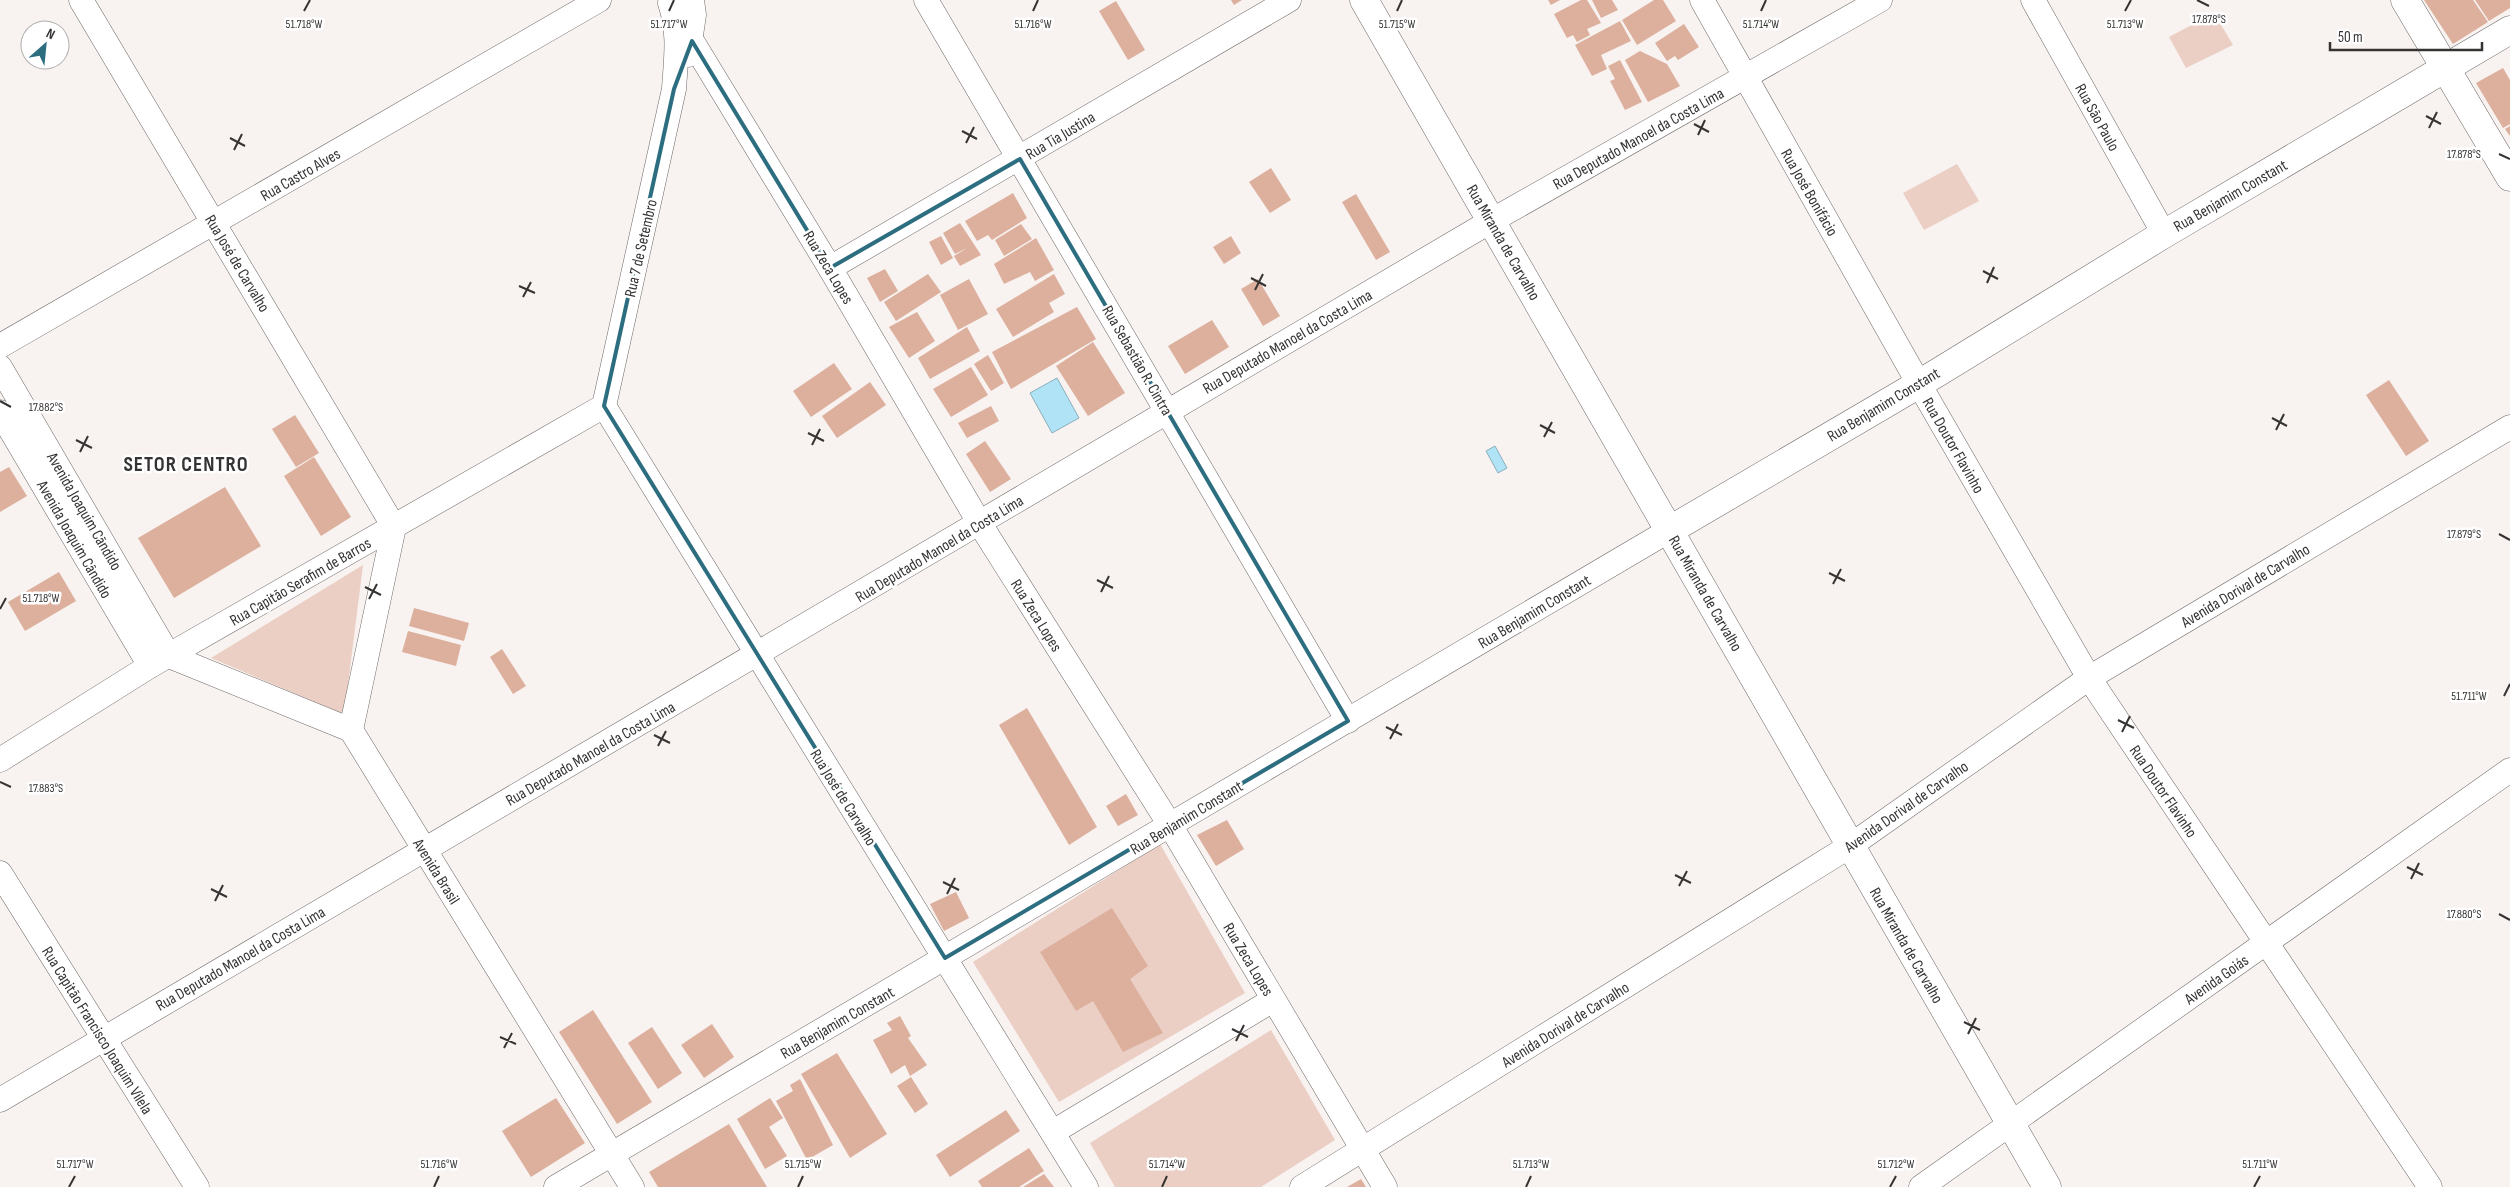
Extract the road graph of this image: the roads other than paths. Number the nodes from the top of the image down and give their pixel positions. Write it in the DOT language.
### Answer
graph roads {
  1 [pos="81,0"];
  2 [pos="599,0"];
  3 [pos="926,0"];
  4 [pos="1289,0"];
  5 [pos="1364,0"];
  6 [pos="1702,0"];
  7 [pos="1880,0"];
  8 [pos="2033,0"];
  9 [pos="2405,0"];
  10 [pos="675,1"];
  11 [pos="2510,30"];
  12 [pos="692,40"];
  13 [pos="2446,70"];
  14 [pos="1746,78"];
  15 [pos="674,89"];
  16 [pos="1020,159"];
  17 [pos="2510,177"];
  18 [pos="1491,220"];
  19 [pos="214,223"];
  20 [pos="2164,234"];
  21 [pos="830,268"];
  22 [pos="0,346"];
  23 [pos="0,367"];
  24 [pos="1919,384"];
  25 [pos="604,406"];
  26 [pos="1168,410"];
  27 [pos="0,412"];
  28 [pos="2510,427"];
  29 [pos="980,524"];
  30 [pos="394,527"];
  31 [pos="1670,530"];
  32 [pos="757,656"];
  33 [pos="159,661"];
  34 [pos="2089,678"];
  35 [pos="1348,721"];
  36 [pos="351,730"];
  37 [pos="0,760"];
  38 [pos="2510,770"];
  39 [pos="1170,825"];
  40 [pos="1850,846"];
  41 [pos="424,850"];
  42 [pos="0,873"];
  43 [pos="2266,944"];
  44 [pos="945,958"];
  45 [pos="1274,1000"];
  46 [pos="103,1038"];
  47 [pos="0,1100"];
  48 [pos="2012,1123"];
  49 [pos="1053,1132"];
  50 [pos="1363,1150"];
  51 [pos="613,1154"];
  52 [pos="197,1187"];
  53 [pos="556,1187"];
  54 [pos="632,1187"];
  55 [pos="1086,1187"];
  56 [pos="1302,1187"];
  57 [pos="1385,1187"];
  58 [pos="1921,1187"];
  59 [pos="2047,1187"];
  60 [pos="2430,1187"];
  1 -- 19 [label="street, Rua José de Carvalho"];
  2 -- 19 [label="street, Rua Castro Alves"];
  3 -- 16 [label="street, Rua Sebastião R. Cintra"];
  4 -- 16 [label="street, Rua Tia Justina"];
  5 -- 18 [label="main road, Rua Miranda de Carvalho"];
  6 -- 14 [label="street, Rua José Bonifácio"];
  7 -- 14 [label="street, Rua Deputado Manoel da Costa Lima"];
  8 -- 20 [label="street, Rua São Paulo"];
  9 -- 13 [label="main road"];
  10 -- 12 [label="street, Rua 7 de Setembro"];
  10 -- 15 [label="street, Rua 7 de Setembro"];
  11 -- 13 [label="main road, Rua Benjamim Constant"];
  12 -- 15 [label="street, Rua 7 de Setembro"];
  12 -- 21 [label="street, Rua Zeca Lopes"];
  13 -- 17 [label="main road"];
  13 -- 20 [label="main road, Rua Benjamim Constant"];
  14 -- 18 [label="street, Rua Deputado Manoel da Costa Lima"];
  14 -- 24 [label="street, Rua José Bonifácio"];
  15 -- 25 [label="street, Rua 7 de Setembro"];
  16 -- 21 [label="street, Rua Tia Justina"];
  16 -- 26 [label="street, Rua Sebastião R. Cintra"];
  18 -- 26 [label="street, Rua Deputado Manoel da Costa Lima"];
  18 -- 31 [label="main road, Rua Miranda de Carvalho"];
  19 -- 22 [label="street, Rua Castro Alves"];
  19 -- 30 [label="street, Rua José de Carvalho"];
  20 -- 24 [label="main road, Rua Benjamim Constant"];
  21 -- 29 [label="street, Rua Zeca Lopes"];
  23 -- 33 [label="street, Avenida Joaquim Cãndido"];
  24 -- 31 [label="main road, Rua Benjamim Constant"];
  24 -- 34 [label="street, Rua Doutor Flavinho"];
  25 -- 30 [label="street, Rua Capitão Serafim de Barros"];
  25 -- 32 [label="street, Rua José de Carvalho"];
  26 -- 29 [label="street, Rua Deputado Manoel da Costa Lima"];
  26 -- 35 [label="street, Rua Sebastião R. Cintra"];
  27 -- 33 [label="street, Avenida Joaquim Cândido"];
  28 -- 34 [label="street, Avenida Dorival de Carvalho"];
  29 -- 32 [label="street, Rua Deputado Manoel da Costa Lima"];
  29 -- 39 [label="street, Rua Zeca Lopes"];
  30 -- 33 [label="street, Rua Capitão Serafim de Barros"];
  30 -- 36 [label="street"];
  31 -- 35 [label="street, Rua Benjamim Constant"];
  31 -- 40 [label="main road, Rua Miranda de Carvalho"];
  32 -- 41 [label="street, Rua Deputado Manoel da Costa Lima"];
  32 -- 44 [label="street, Rua José de Carvalho"];
  33 -- 36 [label="street"];
  33 -- 37 [label="street, Rua Capitão Serafim de Barros"];
  34 -- 40 [label="street, Avenida Dorival de Carvalho"];
  34 -- 43 [label="street, Rua Doutor Flavinho"];
  35 -- 39 [label="street, Rua Benjamim Constant"];
  36 -- 41 [label="street, Avenida Brasil"];
  38 -- 43 [label="street, Avenida Goiás"];
  39 -- 44 [label="street, Rua Benjamim Constant"];
  39 -- 45 [label="street, Rua Zeca Lopes"];
  40 -- 48 [label="main road, Rua Miranda de Carvalho"];
  40 -- 50 [label="street, Avenida Dorival de Carvalho"];
  41 -- 46 [label="street, Rua Deputado Manoel da Costa Lima"];
  41 -- 51 [label="street, Avenida Brasil"];
  42 -- 46 [label="street, Rua Capitão Francisco Joaquim Vilela"];
  43 -- 48 [label="street, Avenida Goiás"];
  43 -- 60 [label="street, Rua Doutor Flavinho"];
  44 -- 49 [label="street, Rua José de Carvalho"];
  44 -- 51 [label="street, Rua Benjamim Constant"];
  45 -- 49 [label="street"];
  45 -- 50 [label="street, Rua Zeca Lopes"];
  46 -- 47 [label="street, Rua Deputado Manoel da Costa Lima"];
  46 -- 52 [label="street, Rua Capitão Francisco Joaquim Vilela"];
  48 -- 58 [label="street, Avenida Goiás"];
  48 -- 59 [label="main road, Rua Miranda de Carvalho"];
  49 -- 55 [label="street, Rua José de Carvalho"];
  50 -- 56 [label="street, Avenida Dorival de Carvalho"];
  50 -- 57 [label="street, Rua Zeca Lopes"];
  51 -- 53 [label="street, Rua Benjamim Constant"];
  51 -- 54 [label="street, Avenida Brasil"];
}
